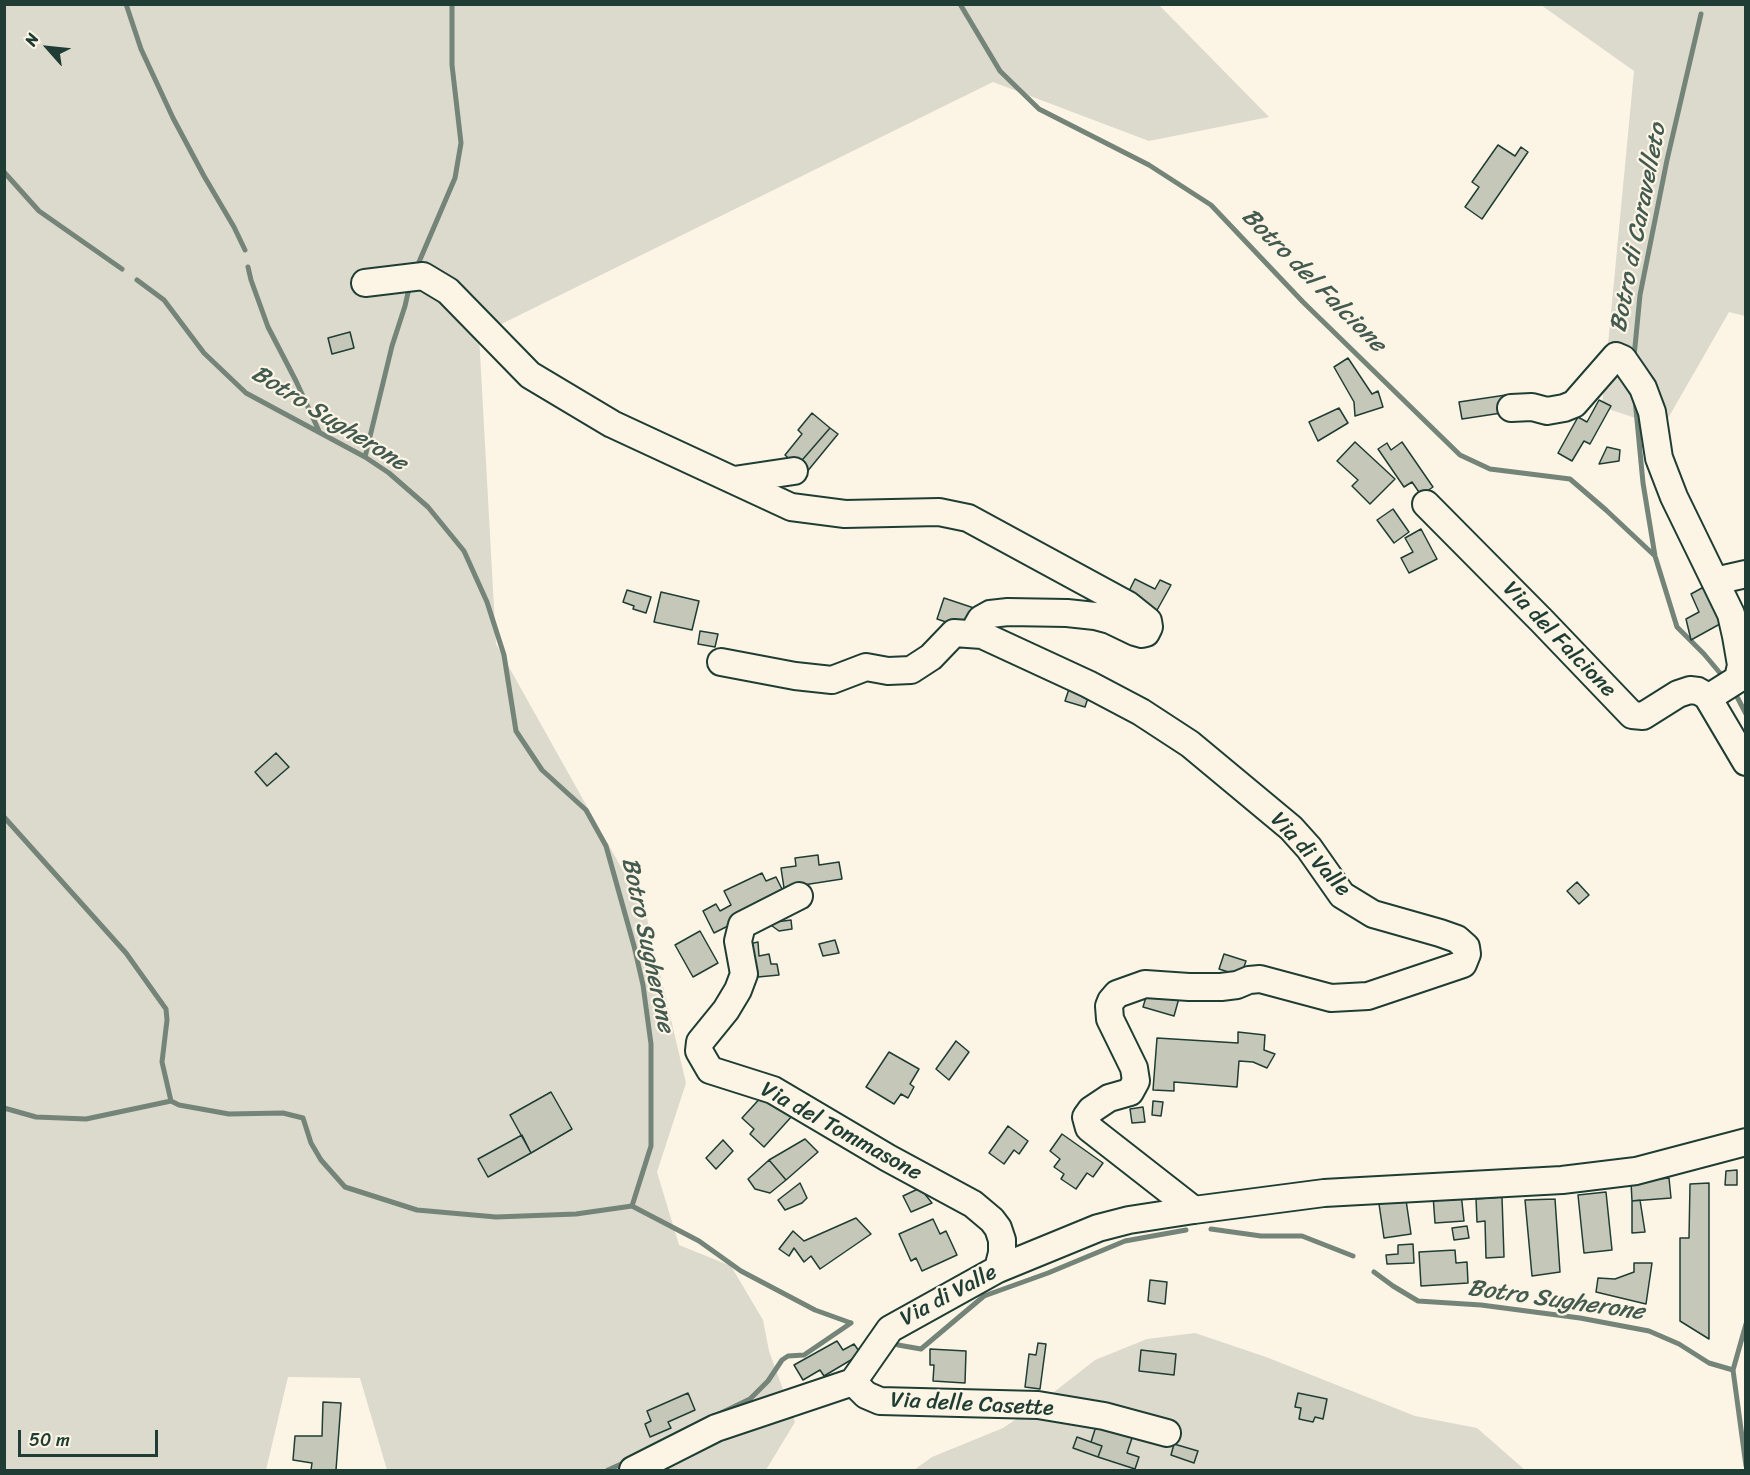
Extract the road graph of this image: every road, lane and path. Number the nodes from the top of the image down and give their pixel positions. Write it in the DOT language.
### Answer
graph roads {
  1 [pos="365,283"];
  2 [pos="1511,408"];
  3 [pos="794,471"];
  4 [pos="734,480"];
  5 [pos="1425,504"];
  6 [pos="1746,574"];
  7 [pos="1715,581"];
  8 [pos="982,635"];
  9 [pos="721,662"];
  10 [pos="1712,695"];
  11 [pos="1746,762"];
  12 [pos="799,896"];
  13 [pos="1746,1142"];
  14 [pos="1194,1210"];
  15 [pos="998,1269"];
  16 [pos="853,1382"];
  17 [pos="1167,1433"];
  18 [pos="633,1470"];
  1 -- 4 [label="street"];
  2 -- 7 [label="street"];
  3 -- 4 [label="street"];
  4 -- 8 [label="street"];
  5 -- 10 [label="street, Via del Falcione"];
  6 -- 7 [label="street"];
  7 -- 10 [label="street"];
  8 -- 9 [label="street, Via di Valle"];
  8 -- 14 [label="street, Via di Valle"];
  10 -- 11 [label="street"];
  12 -- 15 [label="street, Via del Tommasone"];
  13 -- 14 [label="street, Via di Valle"];
  14 -- 15 [label="street, Via di Valle"];
  15 -- 16 [label="street, Via di Valle"];
  16 -- 17 [label="street, Via delle Casette"];
  16 -- 18 [label="street"];
}
